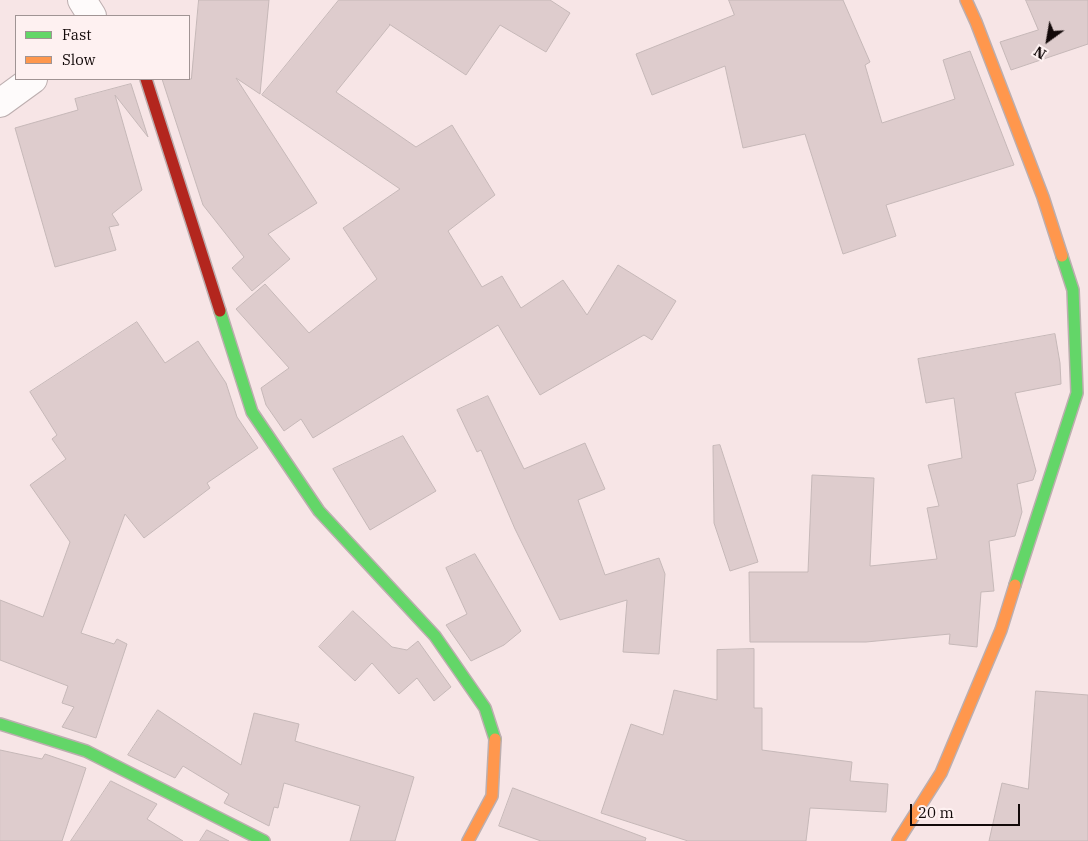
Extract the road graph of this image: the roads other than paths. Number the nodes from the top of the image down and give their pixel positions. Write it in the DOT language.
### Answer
graph roads {
  1 [pos="82,0"];
  2 [pos="966,0"];
  3 [pos="90,15"];
  4 [pos="33,80"];
  5 [pos="146,80"];
  6 [pos="0,104"];
  7 [pos="1083,395"];
  8 [pos="0,724"];
  9 [pos="264,841"];
  10 [pos="468,841"];
  11 [pos="898,841"];
  1 -- 3 [label="street"];
  2 -- 7 [label="street"];
  4 -- 6 [label="street"];
  5 -- 10 [label="street"];
  7 -- 11 [label="street"];
  8 -- 9 [label="street"];
}
